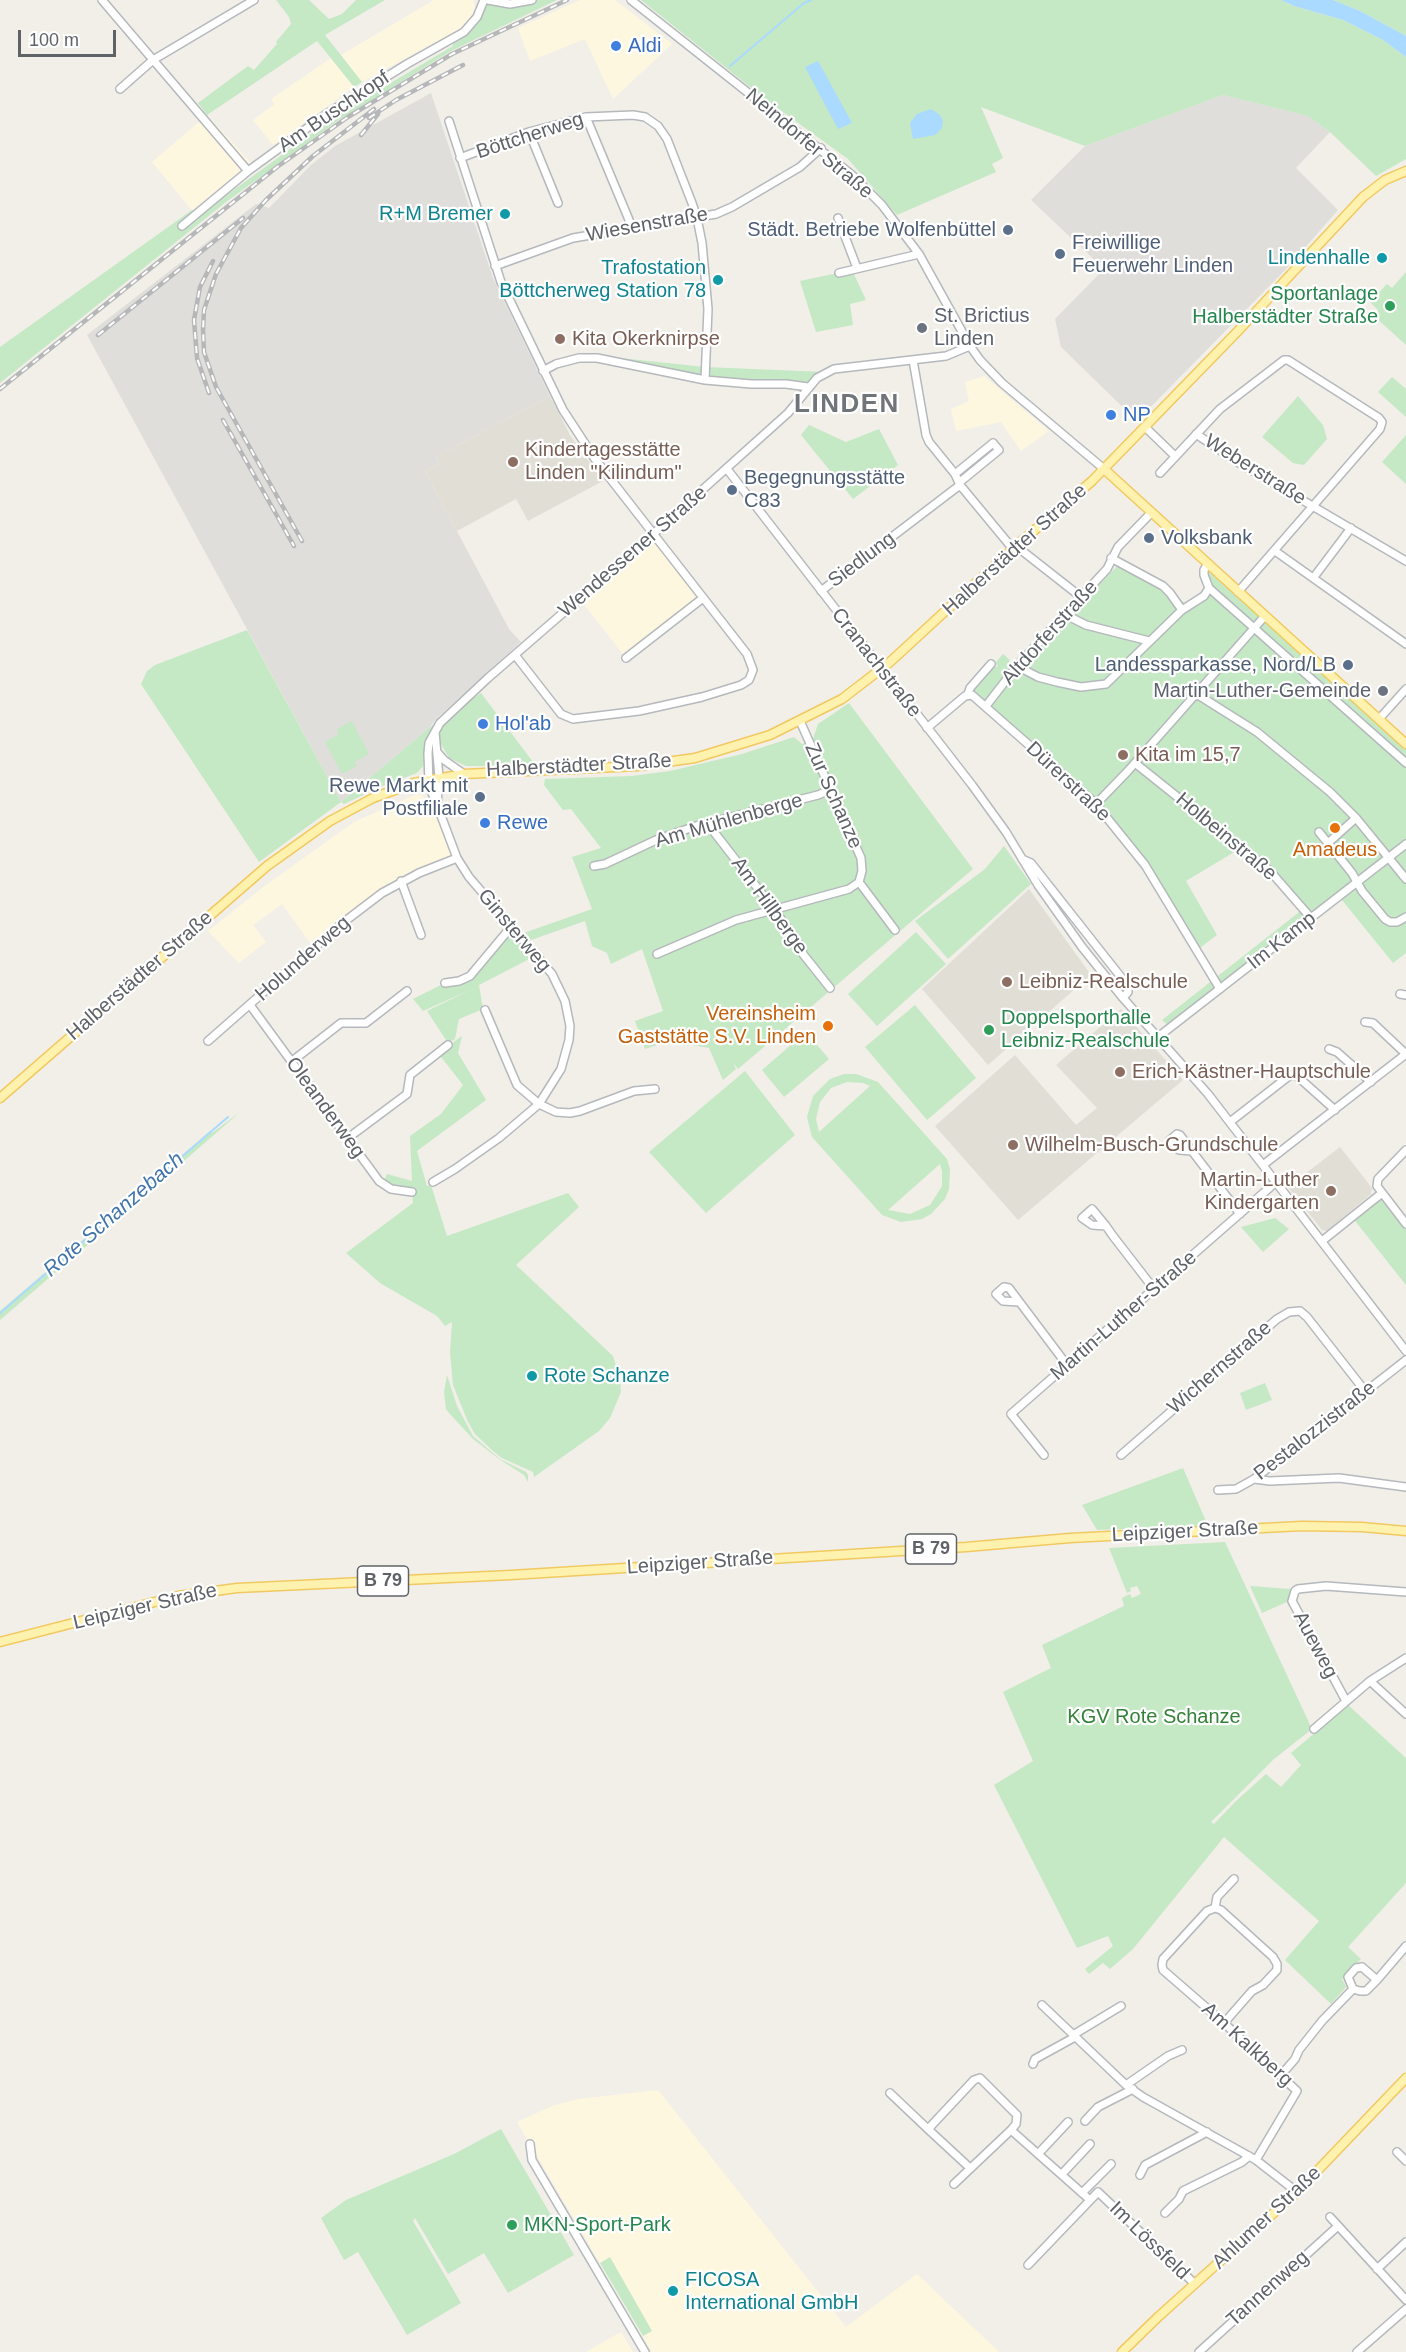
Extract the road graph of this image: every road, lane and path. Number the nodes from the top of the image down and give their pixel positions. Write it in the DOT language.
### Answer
graph roads {
  1 [pos="102,0"];
  2 [pos="254,0"];
  3 [pos="486,0"];
  4 [pos="532,0"];
  5 [pos="631,0"];
  6 [pos="153,60"];
  7 [pos="120,89"];
  8 [pos="586,117"];
  9 [pos="449,121"];
  10 [pos="528,132"];
  11 [pos="820,148"];
  12 [pos="460,158"];
  13 [pos="248,171"];
  14 [pos="1406,171"];
  15 [pos="558,203"];
  16 [pos="698,218"];
  17 [pos="838,218"];
  18 [pos="182,226"];
  19 [pos="632,227"];
  20 [pos="919,254"];
  21 [pos="495,266"];
  22 [pos="857,268"];
  23 [pos="839,273"];
  24 [pos="970,346"];
  25 [pos="913,360"];
  26 [pos="543,371"];
  27 [pos="705,380"];
  28 [pos="808,387"];
  29 [pos="1145,427"];
  30 [pos="1196,434"];
  31 [pos="1175,456"];
  32 [pos="727,469"];
  33 [pos="1104,469"];
  34 [pos="1160,473"];
  35 [pos="955,474"];
  36 [pos="960,484"];
  37 [pos="1313,506"];
  38 [pos="1151,513"];
  39 [pos="1351,528"];
  40 [pos="654,534"];
  41 [pos="1015,548"];
  42 [pos="1275,550"];
  43 [pos="1111,558"];
  44 [pos="1406,561"];
  45 [pos="1207,565"];
  46 [pos="1314,577"];
  47 [pos="1209,588"];
  48 [pos="821,591"];
  49 [pos="1238,592"];
  50 [pos="1081,597"];
  51 [pos="703,598"];
  52 [pos="1182,610"];
  53 [pos="1064,614"];
  54 [pos="1264,617"];
  55 [pos="1255,627"];
  56 [pos="1149,641"];
  57 [pos="1406,644"];
  58 [pos="515,655"];
  59 [pos="626,658"];
  60 [pos="992,664"];
  61 [pos="1017,666"];
  62 [pos="882,669"];
  63 [pos="1406,689"];
  64 [pos="1195,693"];
  65 [pos="968,694"];
  66 [pos="986,706"];
  67 [pos="1379,719"];
  68 [pos="800,721"];
  69 [pos="927,728"];
  70 [pos="435,732"];
  71 [pos="1406,744"];
  72 [pos="437,751"];
  73 [pos="1135,763"];
  74 [pos="1406,763"];
  75 [pos="464,774"];
  76 [pos="439,777"];
  77 [pos="429,779"];
  78 [pos="830,790"];
  79 [pos="1096,804"];
  80 [pos="437,805"];
  81 [pos="1356,818"];
  82 [pos="710,823"];
  83 [pos="1319,832"];
  84 [pos="1328,843"];
  85 [pos="1406,844"];
  86 [pos="457,858"];
  87 [pos="1389,858"];
  88 [pos="1022,859"];
  89 [pos="594,866"];
  90 [pos="1406,879"];
  91 [pos="401,881"];
  92 [pos="858,882"];
  93 [pos="1357,882"];
  94 [pos="773,908"];
  95 [pos="1406,917"];
  96 [pos="1311,918"];
  97 [pos="511,927"];
  98 [pos="895,930"];
  99 [pos="421,935"];
  100 [pos="657,954"];
  101 [pos="445,983"];
  102 [pos="830,988"];
  103 [pos="1220,989"];
  104 [pos="407,991"];
  105 [pos="1123,998"];
  106 [pos="250,1005"];
  107 [pos="484,1010"];
  108 [pos="1365,1022"];
  109 [pos="1158,1037"];
  110 [pos="208,1041"];
  111 [pos="448,1045"];
  112 [pos="1329,1049"];
  113 [pos="1406,1054"];
  114 [pos="291,1062"];
  115 [pos="1371,1082"];
  116 [pos="654,1089"];
  117 [pos="0,1098"];
  118 [pos="539,1104"];
  119 [pos="1335,1110"];
  120 [pos="1230,1122"];
  121 [pos="348,1138"];
  122 [pos="1192,1150"];
  123 [pos="1406,1150"];
  124 [pos="1263,1165"];
  125 [pos="433,1182"];
  126 [pos="1276,1182"];
  127 [pos="412,1192"];
  128 [pos="1382,1193"];
  129 [pos="1240,1214"];
  130 [pos="1406,1224"];
  131 [pos="1106,1226"];
  132 [pos="1322,1241"];
  133 [pos="1154,1289"];
  134 [pos="1019,1302"];
  135 [pos="1406,1351"];
  136 [pos="1406,1360"];
  137 [pos="1067,1365"];
  138 [pos="1365,1391"];
  139 [pos="1044,1455"];
  140 [pos="1122,1455"];
  141 [pos="1254,1479"];
  142 [pos="1406,1487"];
  143 [pos="1218,1490"];
  144 [pos="1406,1531"];
  145 [pos="1406,1592"];
  146 [pos="0,1642"];
  147 [pos="1406,1658"];
  148 [pos="1370,1681"];
  149 [pos="1346,1701"];
  150 [pos="1406,1714"];
  151 [pos="1314,1729"];
  152 [pos="1234,1879"];
  153 [pos="1215,1908"];
  154 [pos="1406,1947"];
  155 [pos="1377,1980"];
  156 [pos="1353,1989"];
  157 [pos="1042,2005"];
  158 [pos="1121,2006"];
  159 [pos="1224,2023"];
  160 [pos="1074,2036"];
  161 [pos="1182,2050"];
  162 [pos="1033,2064"];
  163 [pos="1281,2075"];
  164 [pos="1406,2078"];
  165 [pos="1130,2087"];
  166 [pos="890,2093"];
  167 [pos="1085,2121"];
  168 [pos="1068,2122"];
  169 [pos="1011,2130"];
  170 [pos="930,2131"];
  171 [pos="1208,2132"];
  172 [pos="530,2144"];
  173 [pos="1090,2144"];
  174 [pos="1397,2152"];
  175 [pos="1038,2154"];
  176 [pos="1253,2158"];
  177 [pos="1406,2161"];
  178 [pos="1111,2164"];
  179 [pos="970,2168"];
  180 [pos="1062,2174"];
  181 [pos="1140,2175"];
  182 [pos="954,2184"];
  183 [pos="1297,2192"];
  184 [pos="1082,2193"];
  185 [pos="1090,2200"];
  186 [pos="1165,2213"];
  187 [pos="1330,2217"];
  188 [pos="1338,2226"];
  189 [pos="1406,2242"];
  190 [pos="1028,2265"];
  191 [pos="1377,2269"];
  192 [pos="1195,2284"];
  193 [pos="1406,2300"];
  194 [pos="1406,2309"];
  195 [pos="645,2352"];
  196 [pos="1122,2352"];
  197 [pos="1199,2352"];
  198 [pos="1357,2352"];
  1 -- 6 [label="street"];
  2 -- 6 [label="street"];
  3 -- 4 [label="street"];
  3 -- 13 [label="street, Am Buschkopf"];
  5 -- 11 [label="street, Neindorfer Straße"];
  6 -- 7 [label="street"];
  6 -- 13 [label="street"];
  8 -- 10 [label="street, Böttcherweg"];
  8 -- 16 [label="street, Böttcherweg"];
  8 -- 19 [label="street"];
  9 -- 12 [label="street"];
  10 -- 12 [label="street, Böttcherweg"];
  10 -- 15 [label="street"];
  11 -- 16 [label="street, Wiesenstraße"];
  11 -- 20 [label="street, Neindorfer Straße"];
  12 -- 21 [label="street"];
  13 -- 18 [label="street, Am Buschkopf"];
  14 -- 29 [label="main road, Halberstädter Straße"];
  16 -- 19 [label="street, Wiesenstraße"];
  16 -- 27 [label="street, Böttcherweg"];
  17 -- 22 [label="street"];
  19 -- 21 [label="street, Wiesenstraße"];
  20 -- 22 [label="street"];
  20 -- 24 [label="street, Neindorfer Straße"];
  21 -- 26 [label="street"];
  22 -- 23 [label="street"];
  24 -- 25 [label="street, Wendessener Straße"];
  24 -- 33 [label="street, Neindorfer Straße"];
  25 -- 28 [label="street, Wendessener Straße"];
  25 -- 35 [label="street"];
  26 -- 27 [label="street"];
  26 -- 40 [label="street"];
  27 -- 28 [label="street"];
  28 -- 32 [label="street, Wendessener Straße"];
  29 -- 31 [label="street"];
  29 -- 33 [label="main road, Halberstädter Straße"];
  30 -- 31 [label="street"];
  30 -- 37 [label="street, Weberstraße"];
  30 -- 37 [label="street"];
  31 -- 34 [label="street"];
  32 -- 40 [label="street, Wendessener Straße"];
  32 -- 48 [label="street, Cranachstraße"];
  33 -- 38 [label="main road"];
  33 -- 41 [label="main road, Halberstädter Straße"];
  35 -- 36 [label="street"];
  35 -- 36 [label="street, Siedlung"];
  36 -- 41 [label="street"];
  36 -- 48 [label="street, Siedlung"];
  37 -- 39 [label="street, Weberstraße"];
  37 -- 42 [label="street"];
  38 -- 43 [label="street, Altdorferstraße"];
  38 -- 45 [label="main road"];
  39 -- 44 [label="street, Weberstraße"];
  39 -- 46 [label="street"];
  40 -- 51 [label="street"];
  40 -- 58 [label="street, Wendessener Straße"];
  41 -- 50 [label="street"];
  41 -- 62 [label="main road, Halberstädter Straße"];
  42 -- 46 [label="street"];
  42 -- 49 [label="street"];
  43 -- 50 [label="street, Altdorferstraße"];
  43 -- 52 [label="street"];
  45 -- 47 [label="street"];
  45 -- 49 [label="main road"];
  46 -- 57 [label="street"];
  47 -- 52 [label="street"];
  47 -- 55 [label="street"];
  48 -- 62 [label="street, Cranachstraße"];
  49 -- 54 [label="main road"];
  50 -- 53 [label="street, Altdorferstraße"];
  51 -- 58 [label="street"];
  51 -- 59 [label="street"];
  52 -- 56 [label="street"];
  53 -- 56 [label="street"];
  53 -- 61 [label="street, Altdorferstraße"];
  54 -- 55 [label="street"];
  54 -- 67 [label="main road"];
  55 -- 64 [label="street"];
  55 -- 74 [label="street"];
  56 -- 61 [label="street"];
  58 -- 70 [label="street, Wendessener Straße"];
  60 -- 65 [label="street, Altdorferstraße"];
  61 -- 66 [label="street, Altdorferstraße"];
  62 -- 68 [label="main road, Halberstädter Straße"];
  62 -- 69 [label="street, Cranachstraße"];
  63 -- 67 [label="street"];
  64 -- 73 [label="street"];
  64 -- 81 [label="street"];
  65 -- 66 [label="street, Dürerstraße"];
  65 -- 69 [label="street"];
  66 -- 79 [label="street, Dürerstraße"];
  67 -- 71 [label="main road"];
  68 -- 75 [label="main road, Halberstädter Straße"];
  68 -- 78 [label="street, Zur Schanze"];
  69 -- 88 [label="street, Cranachstraße"];
  70 -- 72 [label="street"];
  70 -- 77 [label="street, Wendessener Straße"];
  72 -- 75 [label="street"];
  72 -- 76 [label="street"];
  73 -- 79 [label="street"];
  73 -- 96 [label="street, Holbeinstraße"];
  75 -- 76 [label="main road, Halberstädter Straße"];
  76 -- 77 [label="main road, Halberstädter Straße"];
  76 -- 80 [label="street, Ginsterweg"];
  77 -- 80 [label="street, Ginsterweg"];
  77 -- 117 [label="main road, Halberstädter Straße"];
  78 -- 82 [label="street, Am Mühlenberge"];
  78 -- 92 [label="street, Zur Schanze"];
  79 -- 103 [label="street, Dürerstraße"];
  80 -- 86 [label="street, Ginsterweg"];
  81 -- 84 [label="street"];
  81 -- 87 [label="street"];
  82 -- 89 [label="street, Am Mühlenberge"];
  82 -- 94 [label="street, Am Hillberge"];
  83 -- 84 [label="street"];
  84 -- 93 [label="street"];
  85 -- 87 [label="street, Im Kamp"];
  86 -- 91 [label="street, Holunderweg"];
  86 -- 97 [label="street, Ginsterweg"];
  87 -- 90 [label="street"];
  87 -- 93 [label="street, Im Kamp"];
  88 -- 105 [label="street, Cranachstraße"];
  88 -- 105 [label="street, Cranachstraße"];
  91 -- 99 [label="street"];
  91 -- 106 [label="street, Holunderweg"];
  92 -- 94 [label="street"];
  92 -- 98 [label="street"];
  93 -- 95 [label="street"];
  93 -- 96 [label="street, Im Kamp"];
  94 -- 100 [label="street"];
  94 -- 102 [label="street, Am Hillberge"];
  96 -- 103 [label="street, Im Kamp"];
  97 -- 101 [label="street"];
  97 -- 118 [label="street, Ginsterweg"];
  103 -- 109 [label="street, Im Kamp"];
  104 -- 114 [label="street"];
  105 -- 109 [label="street, Cranachstraße"];
  106 -- 110 [label="street, Holunderweg"];
  106 -- 114 [label="street, Oleanderweg"];
  107 -- 118 [label="street"];
  108 -- 113 [label="street"];
  109 -- 120 [label="street, Cranachstraße"];
  111 -- 121 [label="street"];
  112 -- 115 [label="street"];
  113 -- 115 [label="street"];
  114 -- 121 [label="street, Oleanderweg"];
  115 -- 119 [label="street"];
  116 -- 118 [label="street"];
  118 -- 125 [label="street, Ginsterweg"];
  119 -- 120 [label="street"];
  119 -- 124 [label="street"];
  120 -- 124 [label="street, Cranachstraße"];
  121 -- 127 [label="street, Oleanderweg"];
  122 -- 129 [label="street"];
  123 -- 128 [label="street"];
  124 -- 126 [label="street, Cranachstraße"];
  126 -- 129 [label="street, Martin-Luther-Straße"];
  126 -- 132 [label="street, Cranachstraße"];
  128 -- 130 [label="street"];
  128 -- 132 [label="street"];
  129 -- 133 [label="street, Martin-Luther-Straße"];
  131 -- 133 [label="street"];
  132 -- 135 [label="street, Cranachstraße"];
  133 -- 137 [label="street, Martin-Luther-Straße"];
  134 -- 137 [label="street"];
  136 -- 138 [label="street, Pestalozzistraße"];
  137 -- 139 [label="street, Martin-Luther-Straße"];
  138 -- 140 [label="street, Wichernstraße"];
  138 -- 141 [label="street, Pestalozzistraße"];
  141 -- 142 [label="street"];
  141 -- 143 [label="street, Pestalozzistraße"];
  144 -- 146 [label="main road, Leipziger Straße / B 79"];
  145 -- 149 [label="street, Aueweg"];
  147 -- 148 [label="street"];
  148 -- 149 [label="street"];
  148 -- 150 [label="street"];
  149 -- 151 [label="street"];
  152 -- 153 [label="street"];
  153 -- 159 [label="street, Am Kalkberg"];
  153 -- 159 [label="street"];
  154 -- 155 [label="street"];
  155 -- 156 [label="street"];
  155 -- 156 [label="street"];
  156 -- 163 [label="street"];
  157 -- 160 [label="street"];
  158 -- 160 [label="street"];
  159 -- 163 [label="street, Am Kalkberg"];
  160 -- 162 [label="street"];
  160 -- 165 [label="street"];
  161 -- 165 [label="street"];
  163 -- 176 [label="street, Am Kalkberg"];
  164 -- 183 [label="main road, Ahlumer Straße"];
  165 -- 167 [label="street"];
  165 -- 171 [label="street"];
  166 -- 170 [label="street"];
  168 -- 175 [label="street"];
  169 -- 170 [label="street"];
  169 -- 175 [label="street"];
  169 -- 179 [label="street"];
  170 -- 179 [label="street"];
  171 -- 176 [label="street"];
  171 -- 181 [label="street"];
  172 -- 195 [label="street"];
  173 -- 180 [label="street"];
  174 -- 177 [label="street"];
  175 -- 180 [label="street"];
  176 -- 183 [label="street"];
  176 -- 186 [label="street"];
  178 -- 184 [label="street"];
  179 -- 182 [label="street"];
  180 -- 184 [label="street"];
  183 -- 192 [label="main road, Ahlumer Straße"];
  184 -- 185 [label="street"];
  185 -- 190 [label="street, Im Lössfeld"];
  185 -- 192 [label="street, Im Lössfeld"];
  187 -- 188 [label="street"];
  188 -- 191 [label="street"];
  188 -- 197 [label="street, Tannenweg"];
  189 -- 191 [label="street"];
  191 -- 193 [label="street"];
  192 -- 196 [label="main road, Ahlumer Straße"];
  194 -- 198 [label="street"];
}
